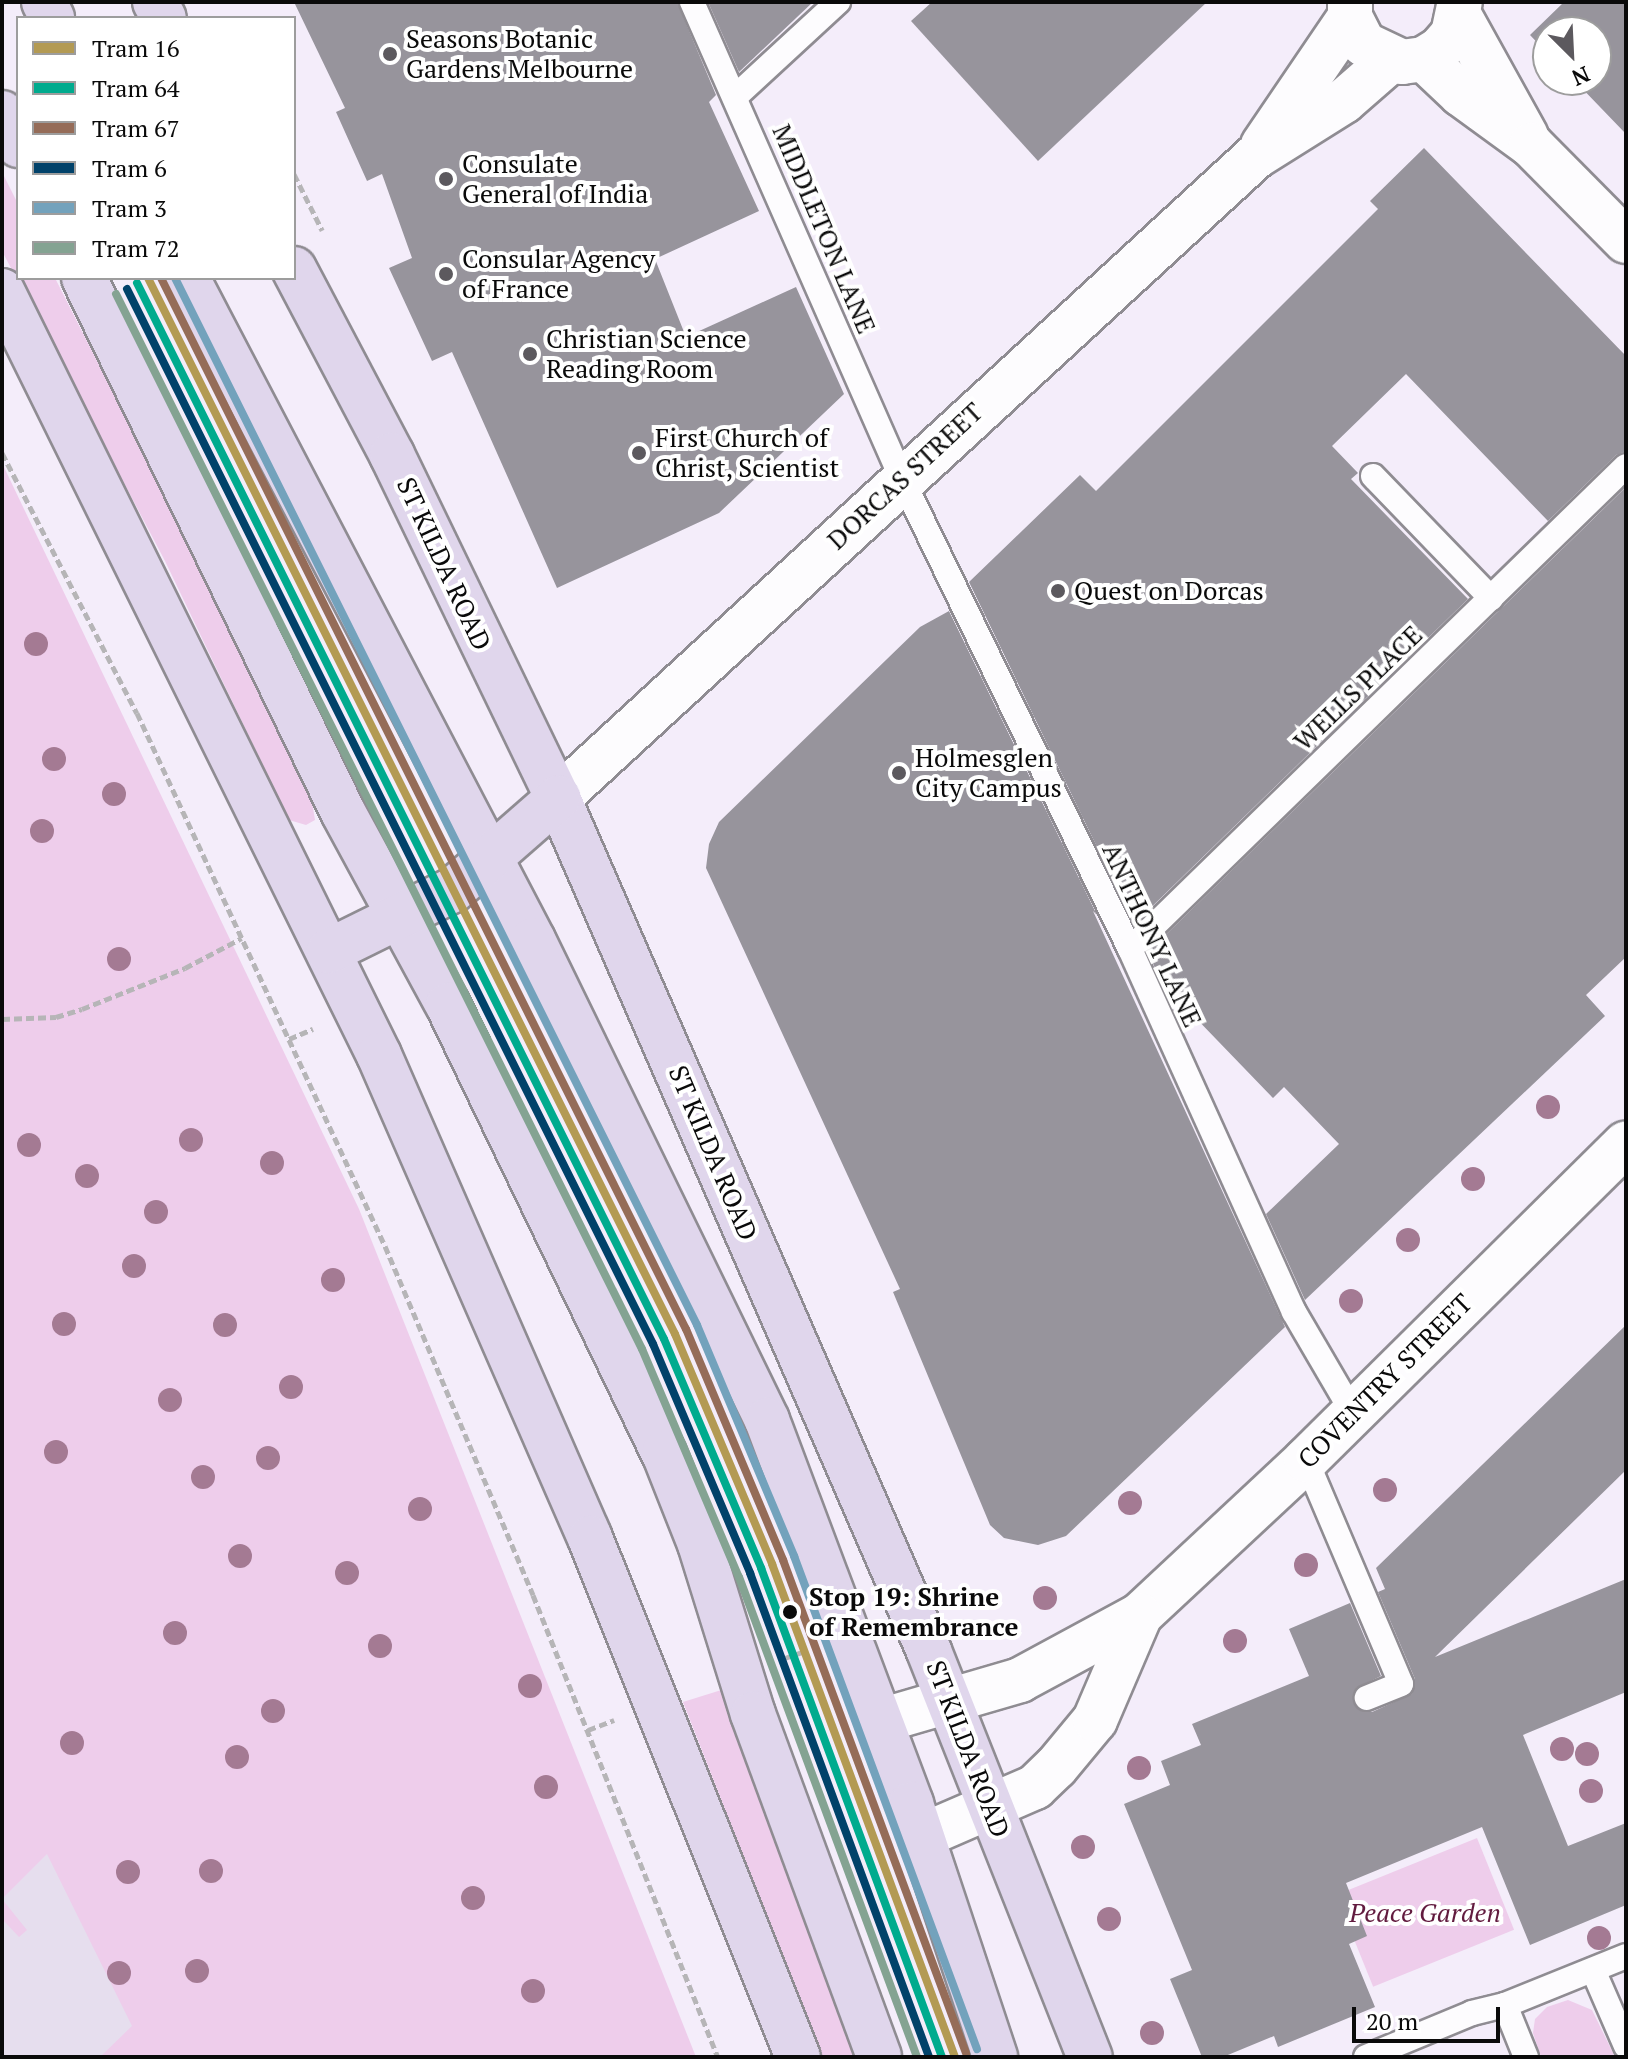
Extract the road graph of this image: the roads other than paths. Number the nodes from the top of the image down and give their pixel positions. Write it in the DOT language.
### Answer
graph roads {
  1 [pos="692,2"];
  2 [pos="838,2"];
  3 [pos="1460,9"];
  4 [pos="1350,10"];
  5 [pos="1408,60"];
  6 [pos="736,96"];
  7 [pos="2,113"];
  8 [pos="16,141"];
  9 [pos="1531,145"];
  10 [pos="1255,157"];
  11 [pos="1626,241"];
  12 [pos="296,273"];
  13 [pos="85,280"];
  14 [pos="188,280"];
  15 [pos="2,291"];
  16 [pos="1626,466"];
  17 [pos="1373,476"];
  18 [pos="902,479"];
  19 [pos="1491,598"];
  20 [pos="558,798"];
  21 [pos="491,859"];
  22 [pos="401,919"];
  23 [pos="1130,949"];
  24 [pos="329,951"];
  25 [pos="1626,1143"];
  26 [pos="1353,1413"];
  27 [pos="1306,1460"];
  28 [pos="1140,1615"];
  29 [pos="1367,1698"];
  30 [pos="950,1702"];
  31 [pos="880,1721"];
  32 [pos="990,1807"];
  33 [pos="922,1836"];
  34 [pos="1626,1956"];
  35 [pos="1593,1970"];
  36 [pos="1505,2005"];
  37 [pos="1626,2046"];
  38 [pos="798,2057"];
  39 [pos="879,2057"];
  40 [pos="995,2057"];
  41 [pos="1090,2057"];
  42 [pos="1366,2057"];
  43 [pos="1526,2057"];
  1 -- 6 [label="lane, MIDDLETON LANE"];
  2 -- 6 [label="lane"];
  3 -- 5 [label="street, DORCAS STREET"];
  3 -- 9 [label="street"];
  4 -- 5 [label="street"];
  4 -- 10 [label="street, DORCAS STREET"];
  5 -- 9 [label="street"];
  5 -- 10 [label="street, DORCAS STREET"];
  6 -- 18 [label="lane, MIDDLETON LANE"];
  7 -- 8 [label="main road"];
  9 -- 11 [label="street"];
  10 -- 18 [label="street, DORCAS STREET"];
  12 -- 20 [label="main road, ST KILDA ROAD"];
  13 -- 22 [label="main road"];
  14 -- 21 [label="main road"];
  15 -- 24 [label="main road"];
  16 -- 19 [label="lane, WELLS PLACE"];
  17 -- 19 [label="lane"];
  18 -- 20 [label="street, DORCAS STREET"];
  18 -- 23 [label="lane, ANTHONY LANE"];
  19 -- 23 [label="lane, WELLS PLACE"];
  20 -- 21 [label="main road"];
  20 -- 30 [label="main road, ST KILDA ROAD"];
  21 -- 22 [label="main road"];
  21 -- 31 [label="main road"];
  22 -- 24 [label="main road"];
  22 -- 39 [label="main road"];
  23 -- 26 [label="lane, ANTHONY LANE"];
  24 -- 38 [label="main road"];
  25 -- 26 [label="street, COVENTRY STREET"];
  26 -- 27 [label="street, COVENTRY STREET"];
  27 -- 28 [label="street, COVENTRY STREET"];
  27 -- 29 [label="lane"];
  28 -- 30 [label="street, COVENTRY STREET"];
  28 -- 32 [label="street, COVENTRY STREET"];
  30 -- 31 [label="street, COVENTRY STREET"];
  30 -- 32 [label="main road, ST KILDA ROAD"];
  31 -- 33 [label="main road"];
  32 -- 33 [label="street, COVENTRY STREET"];
  32 -- 41 [label="main road, ST KILDA ROAD"];
  33 -- 40 [label="main road"];
  34 -- 35 [label="lane"];
  35 -- 36 [label="lane"];
  35 -- 37 [label="lane"];
  36 -- 42 [label="lane"];
  36 -- 43 [label="lane"];
}
